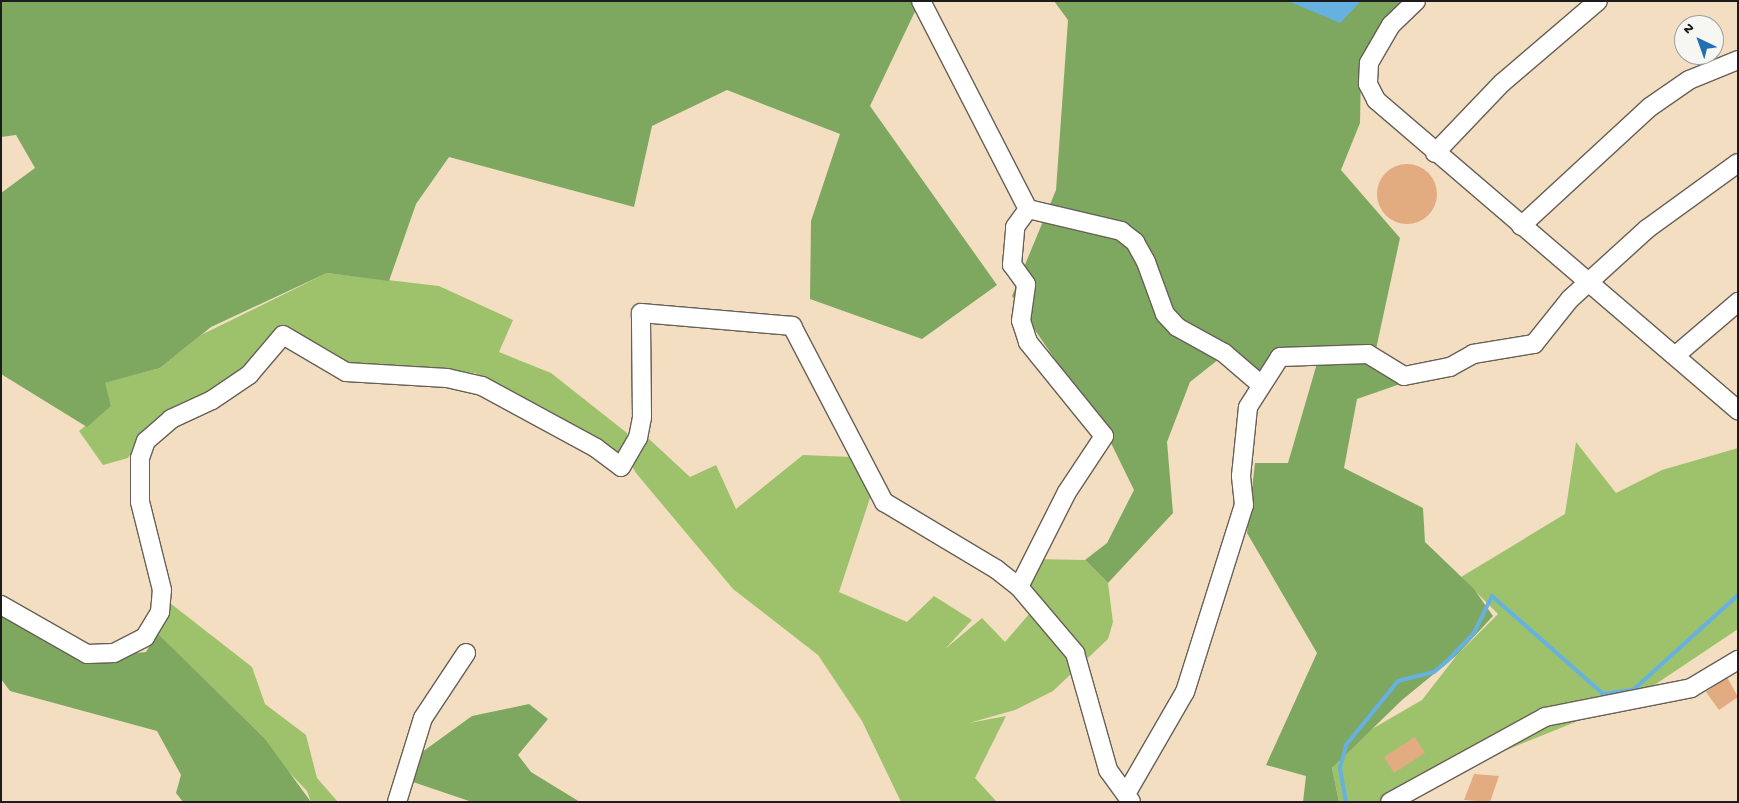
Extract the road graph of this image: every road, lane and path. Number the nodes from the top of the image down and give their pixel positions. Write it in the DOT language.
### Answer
graph roads {
  1 [pos="921,1"];
  2 [pos="1416,1"];
  3 [pos="1598,1"];
  4 [pos="1738,60"];
  5 [pos="1435,153"];
  6 [pos="1738,163"];
  7 [pos="1028,209"];
  8 [pos="1521,226"];
  9 [pos="1590,281"];
  10 [pos="1738,302"];
  11 [pos="1676,354"];
  12 [pos="1260,384"];
  13 [pos="1738,410"];
  14 [pos="1019,587"];
  15 [pos="1,605"];
  16 [pos="466,653"];
  17 [pos="1738,660"];
  18 [pos="1128,798"];
  19 [pos="397,802"];
  20 [pos="1390,802"];
  1 -- 7 [label="street"];
  2 -- 5 [label="street"];
  3 -- 5 [label="street"];
  4 -- 8 [label="street"];
  5 -- 8 [label="street"];
  6 -- 9 [label="street"];
  7 -- 12 [label="street"];
  7 -- 14 [label="street"];
  8 -- 9 [label="street"];
  9 -- 11 [label="street"];
  9 -- 12 [label="street"];
  10 -- 11 [label="street"];
  11 -- 13 [label="street"];
  12 -- 18 [label="street"];
  14 -- 15 [label="street"];
  14 -- 18 [label="street"];
  16 -- 19 [label="street"];
  17 -- 20 [label="street"];
}
